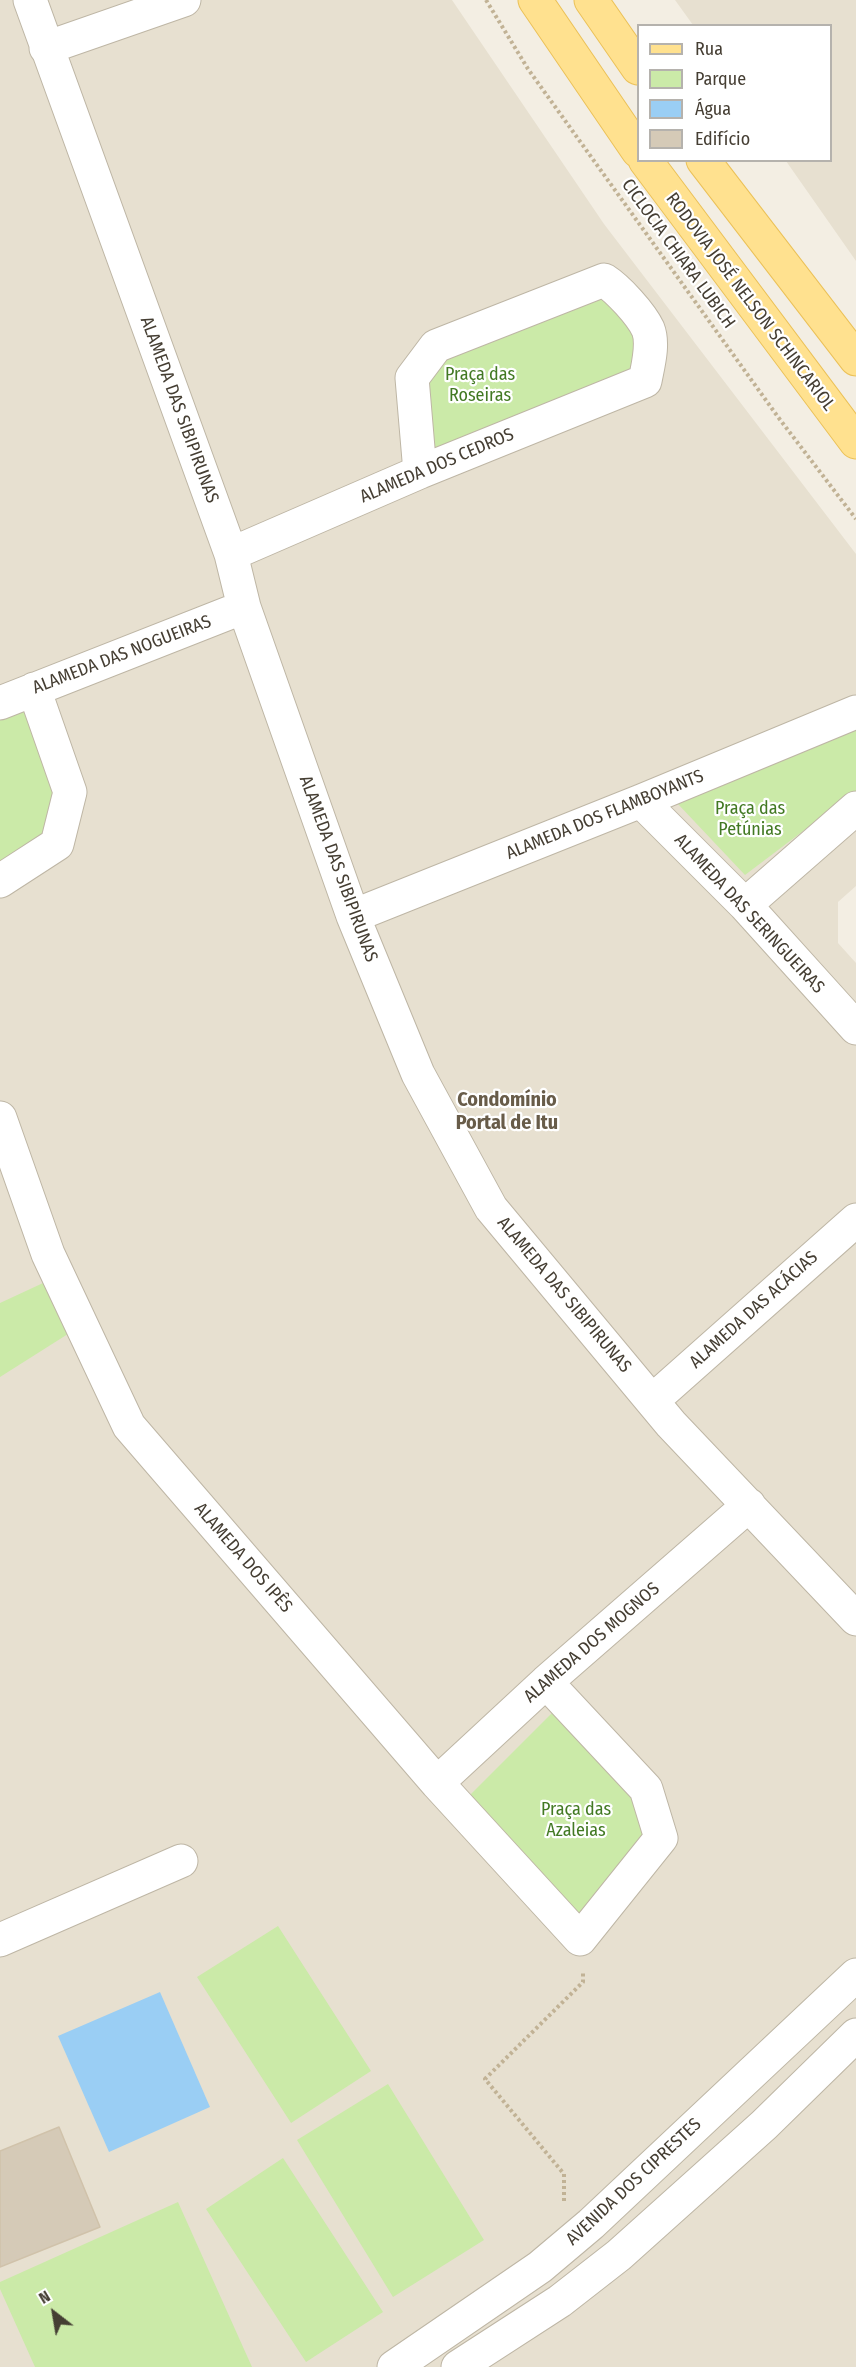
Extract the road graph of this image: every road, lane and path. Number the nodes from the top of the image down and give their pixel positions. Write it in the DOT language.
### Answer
graph roads {
  1 [pos="30,0"];
  2 [pos="183,0"];
  3 [pos="486,0"];
  4 [pos="535,0"];
  5 [pos="591,0"];
  6 [pos="46,48"];
  7 [pos="637,65"];
  8 [pos="637,148"];
  9 [pos="646,162"];
  10 [pos="705,162"];
  11 [pos="856,359"];
  12 [pos="856,442"];
  13 [pos="420,472"];
  14 [pos="856,519"];
  15 [pos="231,554"];
  16 [pos="244,607"];
  17 [pos="34,689"];
  18 [pos="0,703"];
  19 [pos="856,712"];
  20 [pos="641,801"];
  21 [pos="856,808"];
  22 [pos="0,882"];
  23 [pos="745,905"];
  24 [pos="353,916"];
  25 [pos="856,1028"];
  26 [pos="0,1118"];
  27 [pos="851,1235"];
  28 [pos="652,1401"];
  29 [pos="749,1505"];
  30 [pos="856,1619"];
  31 [pos="546,1682"];
  32 [pos="437,1783"];
  33 [pos="181,1861"];
  34 [pos="579,1939"];
  35 [pos="0,1940"];
  36 [pos="856,1976"];
  37 [pos="856,2035"];
  38 [pos="591,2224"];
  39 [pos="564,2247"];
  40 [pos="619,2254"];
  41 [pos="394,2367"];
  42 [pos="458,2367"];
  1 -- 6 [label="street, ALAMEDA DAS SIBIPIRUNAS"];
  2 -- 6 [label="street"];
  3 -- 14 [label="path, CICLOCIA CHIARA LUBICH"];
  4 -- 8 [label="main road"];
  5 -- 7 [label="main road"];
  6 -- 15 [label="street, ALAMEDA DAS SIBIPIRUNAS"];
  9 -- 12 [label="main road, RODOVIA JOSÉ NELSON SCHINCARIOL"];
  10 -- 11 [label="main road"];
  13 -- 13 [label="street, ALAMEDA DOS CEDROS"];
  13 -- 15 [label="street, ALAMEDA DOS CEDROS"];
  15 -- 16 [label="street, ALAMEDA DAS SIBIPIRUNAS"];
  16 -- 17 [label="street, ALAMEDA DAS NOGUEIRAS"];
  16 -- 24 [label="street, ALAMEDA DAS SIBIPIRUNAS"];
  17 -- 18 [label="street, ALAMEDA DAS NOGUEIRAS"];
  17 -- 22 [label="street"];
  19 -- 20 [label="street, ALAMEDA DOS FLAMBOYANTS"];
  20 -- 23 [label="street, ALAMEDA DAS SERINGUEIRAS"];
  20 -- 24 [label="street, ALAMEDA DOS FLAMBOYANTS"];
  21 -- 23 [label="street"];
  23 -- 25 [label="street, ALAMEDA DAS SERINGUEIRAS"];
  24 -- 28 [label="street, ALAMEDA DAS SIBIPIRUNAS"];
  26 -- 32 [label="street, ALAMEDA DOS IPÊS"];
  27 -- 28 [label="street, ALAMEDA DAS ACÁCIAS"];
  28 -- 29 [label="street, ALAMEDA DAS SIBIPIRUNAS"];
  29 -- 30 [label="street, ALAMEDA DAS SIBIPIRUNAS"];
  29 -- 31 [label="street, ALAMEDA DOS MOGNOS"];
  31 -- 32 [label="street, ALAMEDA DOS MOGNOS"];
  31 -- 34 [label="street"];
  32 -- 34 [label="street, ALAMEDA DOS IPÊS"];
  33 -- 35 [label="street"];
  34 -- 39 [label="path"];
  36 -- 38 [label="street, AVENIDA DOS CIPRESTES"];
  37 -- 40 [label="street"];
  38 -- 39 [label="street, AVENIDA DOS CIPRESTES"];
  38 -- 40 [label="street"];
  39 -- 41 [label="street, AVENIDA DOS CIPRESTES"];
  40 -- 42 [label="street"];
}
